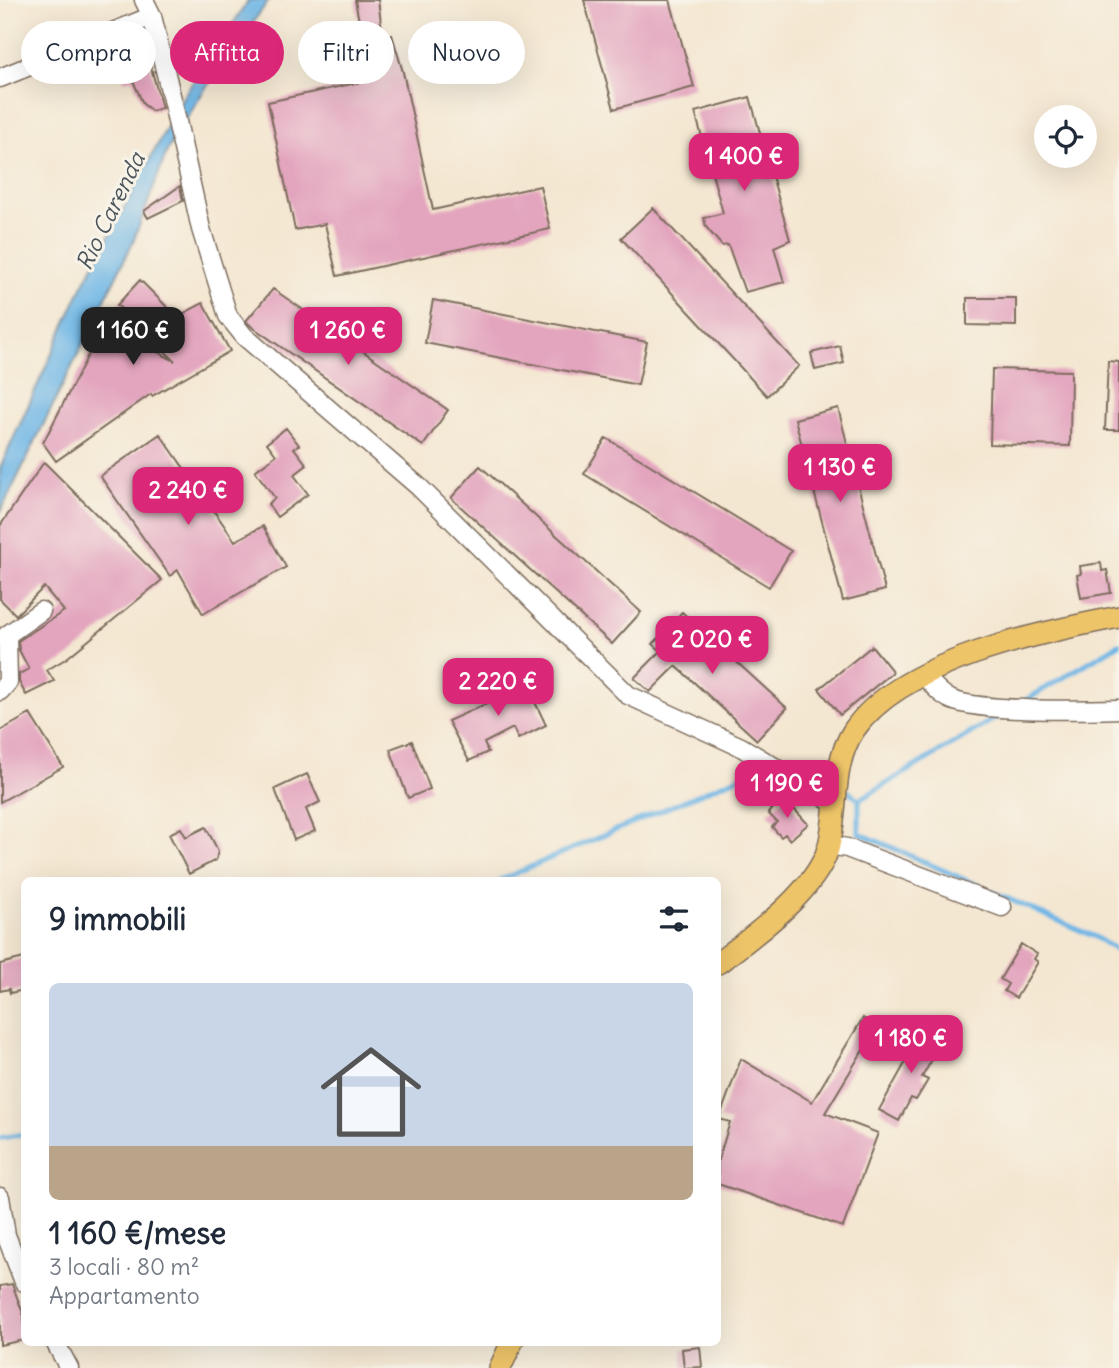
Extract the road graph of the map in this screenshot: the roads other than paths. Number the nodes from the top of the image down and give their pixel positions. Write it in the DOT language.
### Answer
graph roads {
  1 [pos="148,8"];
  2 [pos="0,78"];
  3 [pos="41,611"];
  4 [pos="1119,617"];
  5 [pos="923,675"];
  6 [pos="0,691"];
  7 [pos="1119,709"];
  8 [pos="833,802"];
  9 [pos="829,845"];
  10 [pos="1002,907"];
  11 [pos="721,961"];
  12 [pos="0,1197"];
  13 [pos="21,1274"];
  14 [pos="57,1346"];
  15 [pos="510,1346"];
  16 [pos="69,1368"];
  17 [pos="500,1368"];
  1 -- 2 [label="street"];
  1 -- 8 [label="street"];
  3 -- 6 [label="street"];
  4 -- 5 [label="main road"];
  5 -- 7 [label="street"];
  5 -- 8 [label="main road"];
  8 -- 9 [label="main road"];
  9 -- 10 [label="street"];
  9 -- 11 [label="main road"];
  12 -- 13 [label="street"];
  14 -- 16 [label="street"];
  15 -- 17 [label="main road"];
}
